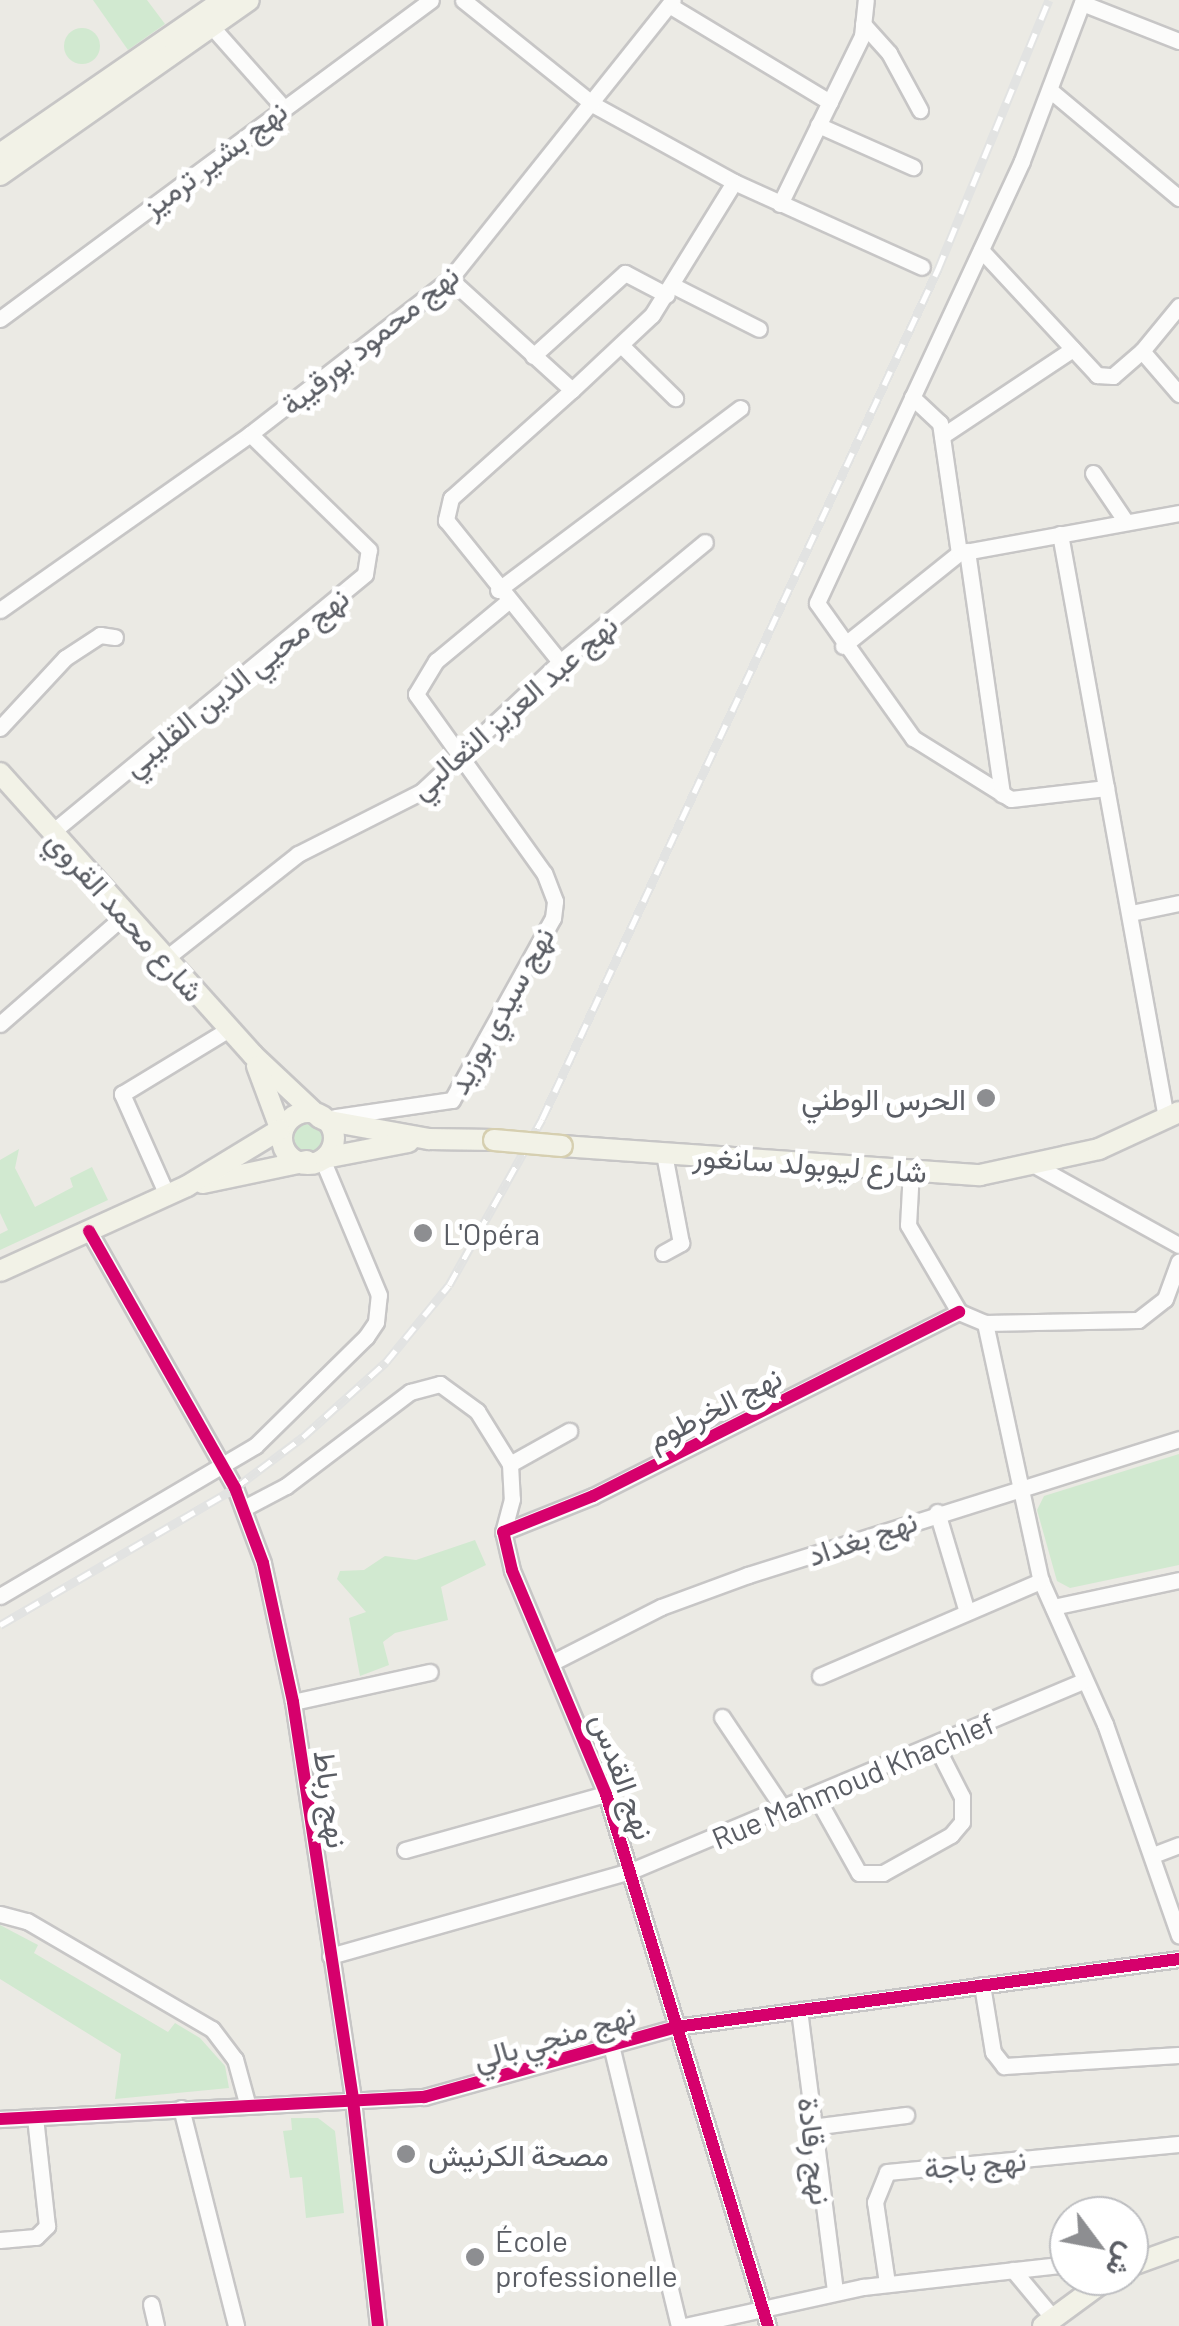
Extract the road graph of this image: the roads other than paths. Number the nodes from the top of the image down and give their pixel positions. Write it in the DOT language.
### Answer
graph roads {
  1 [pos="223,0"];
  2 [pos="249,0"];
  3 [pos="431,0"];
  4 [pos="463,0"];
  5 [pos="866,0"];
  6 [pos="1082,2"];
  7 [pos="671,3"];
  8 [pos="862,24"];
  9 [pos="212,27"];
  10 [pos="1179,42"];
  11 [pos="1051,90"];
  12 [pos="830,102"];
  13 [pos="594,105"];
  14 [pos="283,107"];
  15 [pos="920,110"];
  16 [pos="818,125"];
  17 [pos="0,154"];
  18 [pos="913,167"];
  19 [pos="0,175"];
  20 [pos="734,182"];
  21 [pos="1179,198"];
  22 [pos="780,204"];
  23 [pos="981,250"];
  24 [pos="922,268"];
  25 [pos="450,278"];
  26 [pos="670,290"];
  27 [pos="1179,306"];
  28 [pos="0,319"];
  29 [pos="759,330"];
  30 [pos="621,344"];
  31 [pos="1073,349"];
  32 [pos="1142,351"];
  33 [pos="533,356"];
  34 [pos="572,390"];
  35 [pos="1179,394"];
  36 [pos="675,398"];
  37 [pos="912,398"];
  38 [pos="740,408"];
  39 [pos="250,434"];
  40 [pos="942,436"];
  41 [pos="1093,472"];
  42 [pos="1178,519"];
  43 [pos="1126,522"];
  44 [pos="1060,534"];
  45 [pos="705,542"];
  46 [pos="964,552"];
  47 [pos="502,596"];
  48 [pos="1,606"];
  49 [pos="114,637"];
  50 [pos="843,646"];
  51 [pos="560,662"];
  52 [pos="0,728"];
  53 [pos="458,760"];
  54 [pos="1,778"];
  55 [pos="1106,788"];
  56 [pos="1002,794"];
  57 [pos="51,833"];
  58 [pos="1179,903"];
  59 [pos="1131,913"];
  60 [pos="125,915"];
  61 [pos="165,959"];
  62 [pos="0,1024"];
  63 [pos="229,1029"];
  64 [pos="253,1055"];
  65 [pos="1173,1115"];
  66 [pos="322,1119"];
  67 [pos="280,1129"];
  68 [pos="429,1139"];
  69 [pos="664,1154"];
  70 [pos="319,1159"];
  71 [pos="1038,1167"];
  72 [pos="911,1170"];
  73 [pos="177,1191"];
  74 [pos="88,1231"];
  75 [pos="1179,1245"];
  76 [pos="663,1253"];
  77 [pos="1179,1261"];
  78 [pos="0,1271"];
  79 [pos="959,1312"];
  80 [pos="985,1323"];
  81 [pos="569,1431"];
  82 [pos="1179,1439"];
  83 [pos="510,1464"];
  84 [pos="224,1466"];
  85 [pos="1021,1494"];
  86 [pos="244,1508"];
  87 [pos="937,1512"];
  88 [pos="505,1541"];
  89 [pos="1042,1580"];
  90 [pos="1179,1580"];
  91 [pos="0,1596"];
  92 [pos="1053,1606"];
  93 [pos="967,1612"];
  94 [pos="555,1661"];
  95 [pos="430,1672"];
  96 [pos="820,1676"];
  97 [pos="1084,1681"];
  98 [pos="293,1702"];
  99 [pos="722,1717"];
  100 [pos="936,1746"];
  101 [pos="606,1794"];
  102 [pos="816,1798"];
  103 [pos="785,1811"];
  104 [pos="1179,1846"];
  105 [pos="405,1850"];
  106 [pos="1152,1856"];
  107 [pos="631,1871"];
  108 [pos="0,1914"];
  109 [pos="1179,1935"];
  110 [pos="330,1956"];
  111 [pos="1179,1959"];
  112 [pos="982,1985"];
  113 [pos="799,2010"];
  114 [pos="676,2027"];
  115 [pos="612,2046"];
  116 [pos="1179,2055"];
  117 [pos="353,2100"];
  118 [pos="247,2103"];
  119 [pos="180,2108"];
  120 [pos="906,2115"];
  121 [pos="35,2116"];
  122 [pos="0,2119"];
  123 [pos="811,2127"];
  124 [pos="1179,2144"];
  125 [pos="0,2240"];
  126 [pos="1179,2248"];
  127 [pos="1149,2256"];
  128 [pos="1049,2266"];
  129 [pos="1013,2270"];
  130 [pos="888,2283"];
  131 [pos="835,2292"];
  132 [pos="1084,2296"];
  133 [pos="151,2304"];
  134 [pos="762,2305"];
  135 [pos="1048,2322"];
  136 [pos="156,2326"];
  137 [pos="236,2326"];
  138 [pos="378,2326"];
  139 [pos="682,2326"];
  140 [pos="768,2326"];
  1 -- 17 [label="main road"];
  2 -- 9 [label="main road"];
  3 -- 14 [label="street, نهج بشير ترميز"];
  4 -- 13 [label="street"];
  5 -- 8 [label="street"];
  6 -- 10 [label="street"];
  6 -- 11 [label="street"];
  7 -- 12 [label="street"];
  7 -- 13 [label="street, نهج محمود بورقيبة"];
  8 -- 12 [label="street"];
  8 -- 15 [label="street"];
  9 -- 14 [label="street"];
  9 -- 19 [label="main road"];
  11 -- 21 [label="street"];
  11 -- 23 [label="street"];
  12 -- 16 [label="street"];
  13 -- 20 [label="street"];
  13 -- 25 [label="street, نهج محمود بورقيبة"];
  14 -- 28 [label="street, نهج بشير ترميز"];
  16 -- 18 [label="street"];
  16 -- 22 [label="street"];
  20 -- 22 [label="street"];
  20 -- 26 [label="street"];
  22 -- 24 [label="street"];
  23 -- 31 [label="street"];
  23 -- 37 [label="street"];
  25 -- 33 [label="street"];
  25 -- 39 [label="street, نهج محمود بورقيبة"];
  26 -- 29 [label="street"];
  26 -- 30 [label="street"];
  26 -- 33 [label="street"];
  27 -- 32 [label="street"];
  30 -- 34 [label="street"];
  30 -- 36 [label="street"];
  31 -- 32 [label="street"];
  31 -- 40 [label="street"];
  32 -- 35 [label="street"];
  33 -- 34 [label="street"];
  34 -- 47 [label="street"];
  37 -- 40 [label="street"];
  37 -- 50 [label="street"];
  38 -- 47 [label="street"];
  39 -- 48 [label="street, نهج محمود بورقيبة"];
  39 -- 57 [label="street, نهج محيي الدين القليبي"];
  40 -- 46 [label="street"];
  41 -- 43 [label="street"];
  42 -- 43 [label="street"];
  43 -- 44 [label="street"];
  44 -- 46 [label="street"];
  44 -- 55 [label="street"];
  45 -- 51 [label="street, نهج عبد العزيز الثعالبي"];
  46 -- 50 [label="street"];
  46 -- 56 [label="street"];
  47 -- 51 [label="street"];
  47 -- 53 [label="street"];
  49 -- 52 [label="street"];
  50 -- 56 [label="street"];
  51 -- 53 [label="street, نهج عبد العزيز الثعالبي"];
  53 -- 61 [label="street, نهج عبد العزيز الثعالبي"];
  53 -- 66 [label="street, نهج سيدي بوزيد"];
  54 -- 57 [label="main road, شارع محمد القروي"];
  55 -- 56 [label="street"];
  55 -- 59 [label="street"];
  57 -- 60 [label="main road, شارع محمد القروي"];
  58 -- 59 [label="street"];
  59 -- 65 [label="street"];
  60 -- 61 [label="main road, شارع محمد القروي"];
  60 -- 62 [label="street"];
  61 -- 63 [label="main road, شارع محمد القروي"];
  63 -- 64 [label="main road, شارع محمد القروي"];
  63 -- 73 [label="street"];
  64 -- 66 [label="main road, شارع محمد القروي"];
  64 -- 67 [label="main road, شارع محمد القروي"];
  65 -- 71 [label="main road, شارع ليوبولد سانغور"];
  66 -- 67 [label="main road, شارع ليوبولد سانغور"];
  66 -- 68 [label="main road, شارع ليوبولد سانغور"];
  66 -- 70 [label="main road"];
  67 -- 70 [label="main road"];
  67 -- 73 [label="main road, شارع ليوبولد سانغور"];
  68 -- 69 [label="main road, شارع ليوبولد سانغور, bridge"];
  68 -- 70 [label="main road, شارع ليوبولد سانغور"];
  69 -- 72 [label="main road, شارع ليوبولد سانغور"];
  69 -- 76 [label="street"];
  70 -- 73 [label="main road, شارع ليوبولد سانغور"];
  70 -- 84 [label="street"];
  71 -- 72 [label="main road, شارع ليوبولد سانغور"];
  71 -- 75 [label="street"];
  72 -- 79 [label="street"];
  73 -- 74 [label="main road, شارع ليوبولد سانغور"];
  74 -- 78 [label="main road, شارع ليوبولد سانغور"];
  74 -- 84 [label="street, نهج رباط"];
  77 -- 80 [label="street"];
  79 -- 80 [label="street"];
  79 -- 88 [label="street, نهج الخرطوم"];
  80 -- 85 [label="street"];
  81 -- 83 [label="street"];
  82 -- 85 [label="street, نهج بغداد"];
  83 -- 86 [label="street"];
  83 -- 88 [label="street"];
  84 -- 86 [label="street, نهج رباط"];
  84 -- 91 [label="street"];
  85 -- 87 [label="street, نهج بغداد"];
  85 -- 89 [label="street"];
  86 -- 98 [label="street, نهج رباط"];
  87 -- 93 [label="street"];
  87 -- 94 [label="street, نهج بغداد"];
  88 -- 94 [label="street, نهج القدس"];
  89 -- 92 [label="street"];
  89 -- 93 [label="street"];
  90 -- 92 [label="street"];
  92 -- 97 [label="street"];
  93 -- 96 [label="street"];
  94 -- 101 [label="street, نهج القدس"];
  95 -- 98 [label="street"];
  97 -- 100 [label="street, Rue Mahmoud Khachlef"];
  97 -- 106 [label="street"];
  98 -- 110 [label="street, نهج رباط"];
  99 -- 103 [label="street"];
  100 -- 102 [label="street, Rue Mahmoud Khachlef"];
  100 -- 102 [label="street"];
  101 -- 105 [label="street"];
  101 -- 107 [label="street, نهج القدس"];
  102 -- 103 [label="street, Rue Mahmoud Khachlef"];
  103 -- 107 [label="street, Rue Mahmoud Khachlef"];
  104 -- 106 [label="street"];
  106 -- 109 [label="street"];
  107 -- 110 [label="street, Rue Mahmoud Khachlef"];
  107 -- 114 [label="street, نهج القدس"];
  108 -- 118 [label="street"];
  110 -- 117 [label="street, نهج رباط"];
  111 -- 112 [label="street, نهج منجي بالي"];
  112 -- 113 [label="street, نهج منجي بالي"];
  112 -- 116 [label="street"];
  113 -- 114 [label="street, نهج منجي بالي"];
  113 -- 123 [label="street, نهج رقادة"];
  114 -- 115 [label="street, نهج منجي بالي"];
  114 -- 134 [label="street, نهج القدس"];
  115 -- 117 [label="street, نهج منجي بالي"];
  115 -- 139 [label="street"];
  117 -- 118 [label="street, نهج منجي بالي"];
  117 -- 138 [label="street, نهج رباط"];
  118 -- 119 [label="street, نهج منجي بالي"];
  119 -- 121 [label="street, نهج منجي بالي"];
  119 -- 137 [label="street"];
  120 -- 123 [label="street"];
  121 -- 122 [label="street, نهج منجي بالي"];
  121 -- 125 [label="street"];
  123 -- 131 [label="street, نهج رقادة"];
  124 -- 130 [label="street, نهج باجة"];
  126 -- 127 [label="main road"];
  128 -- 129 [label="street"];
  129 -- 130 [label="street"];
  129 -- 135 [label="street"];
  130 -- 131 [label="street"];
  131 -- 134 [label="street"];
  132 -- 135 [label="main road"];
  133 -- 136 [label="street"];
  134 -- 139 [label="street"];
  134 -- 140 [label="street, نهج القدس"];
}
